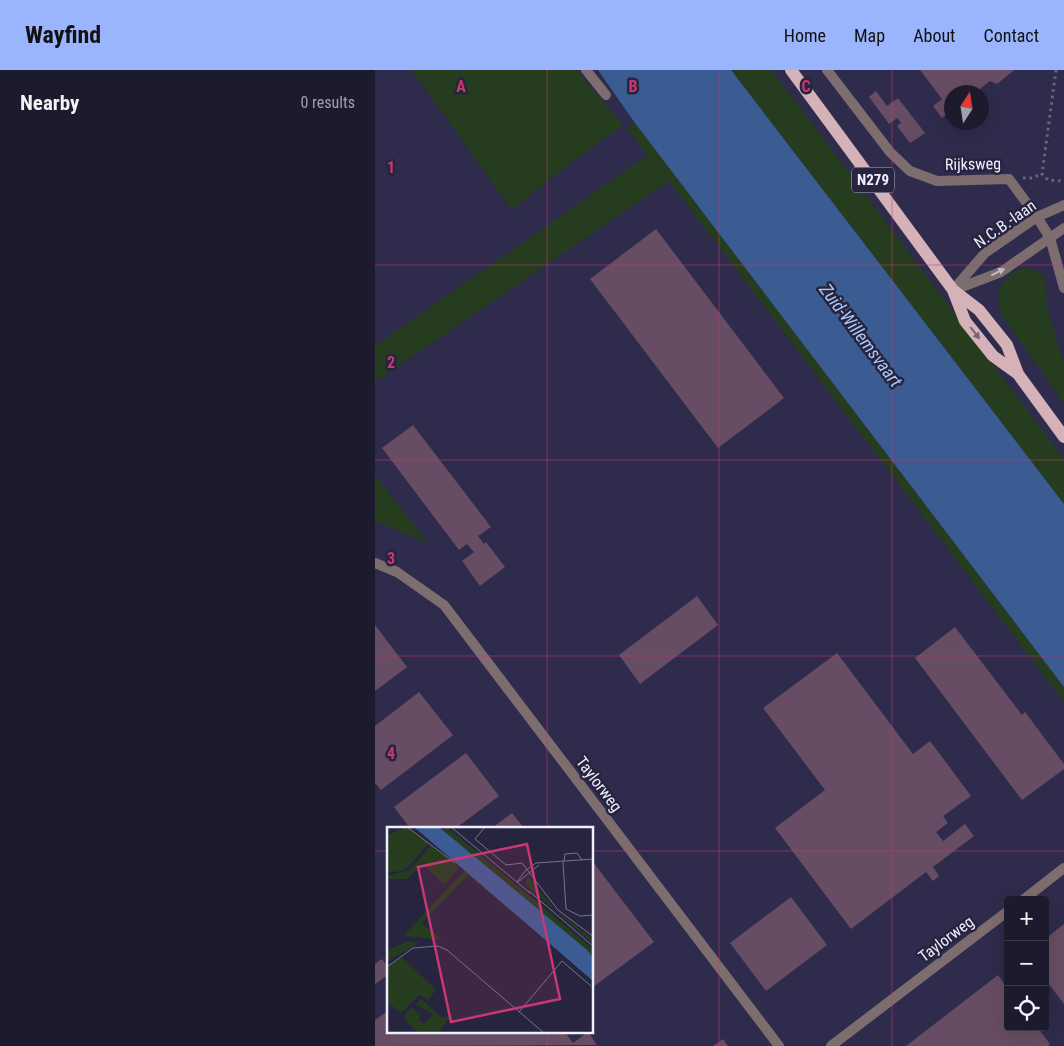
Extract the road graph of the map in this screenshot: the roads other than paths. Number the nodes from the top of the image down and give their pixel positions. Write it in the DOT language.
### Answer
graph roads {
  1 [pos="586,70"];
  2 [pos="791,70"];
  3 [pos="827,70"];
  4 [pos="606,95"];
  5 [pos="1064,205"];
  6 [pos="1037,217"];
  7 [pos="1064,228"];
  8 [pos="1049,238"];
  9 [pos="1064,288"];
  10 [pos="953,290"];
  11 [pos="1019,374"];
  12 [pos="1064,437"];
  13 [pos="375,563"];
  14 [pos="1064,868"];
  15 [pos="1028,896"];
  16 [pos="1004,914"];
  17 [pos="779,1046"];
  18 [pos="831,1046"];
  1 -- 4 [label="street"];
  2 -- 10 [label="main road, N279"];
  3 -- 6 [label="street, Rijksweg"];
  5 -- 6 [label="street, N.C.B.-laan"];
  6 -- 8 [label="street, Rijksweg"];
  6 -- 10 [label="street, N.C.B.-laan"];
  7 -- 8 [label="street"];
  8 -- 9 [label="street, Rijksweg"];
  10 -- 8 [label="street, one-way"];
  10 -- 11 [label="main road, N279"];
  10 -- 11 [label="main road, N279, one-way"];
  11 -- 12 [label="main road, N279"];
  13 -- 17 [label="street, Taylorweg"];
  14 -- 15 [label="street"];
  16 -- 18 [label="street, Taylorweg"];
}
